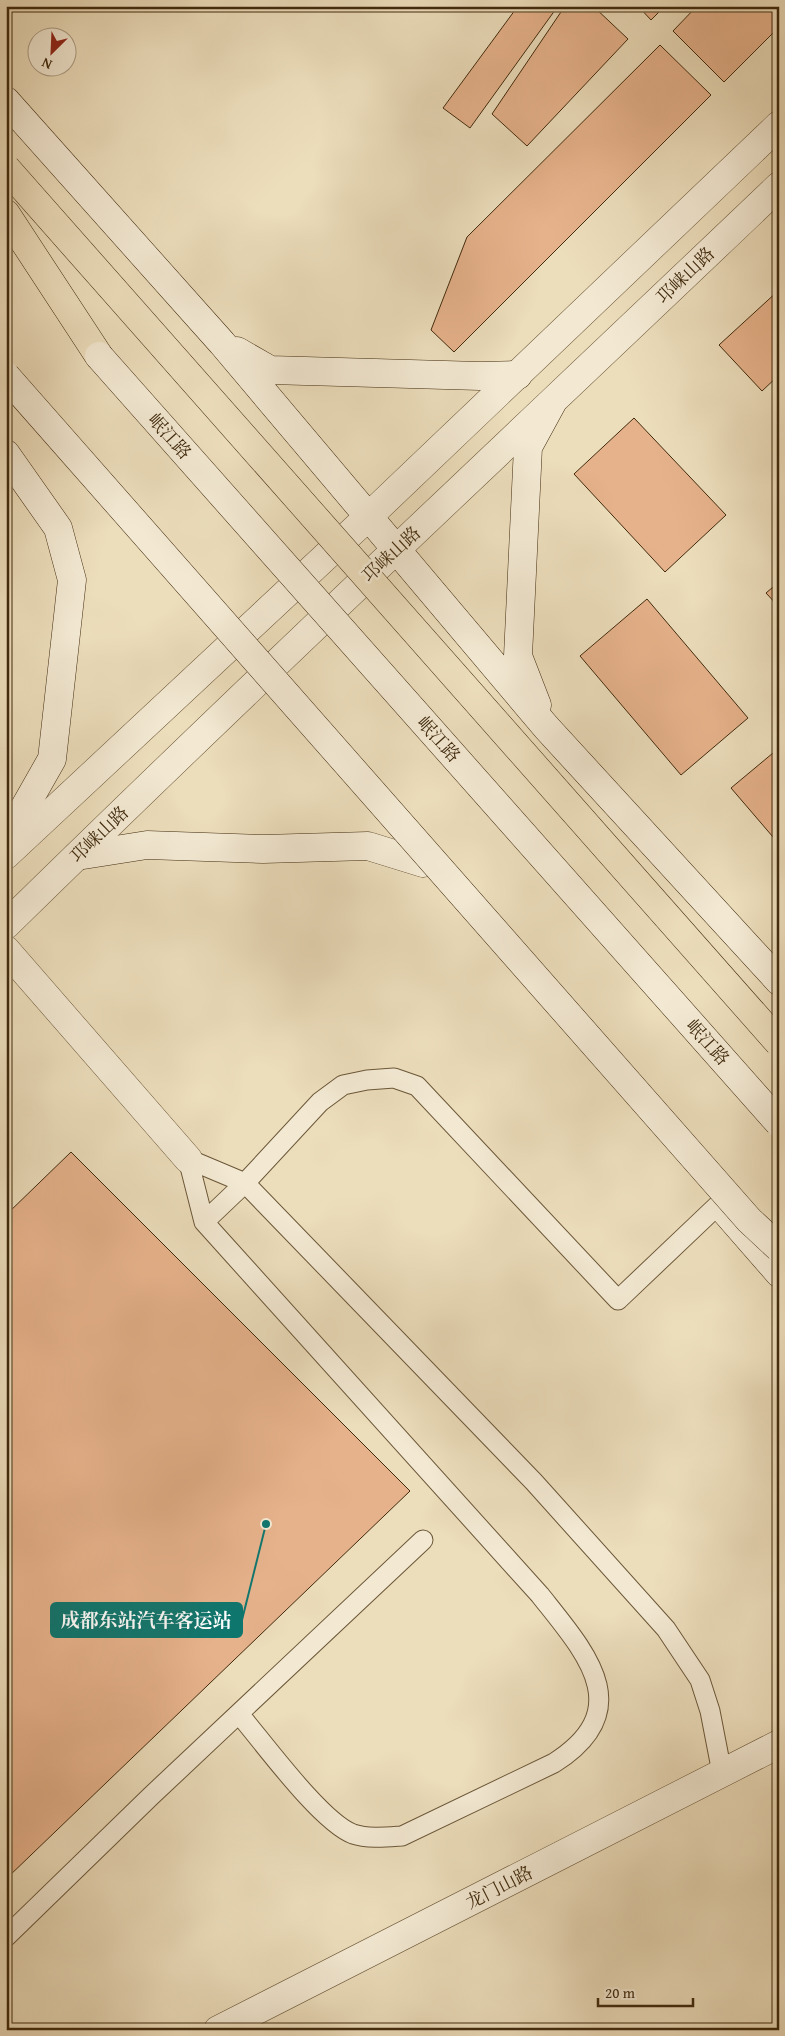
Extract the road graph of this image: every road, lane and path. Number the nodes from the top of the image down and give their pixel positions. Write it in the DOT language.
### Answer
graph roads {
  1 [pos="6,100"];
  2 [pos="779,125"];
  3 [pos="6,168"];
  4 [pos="779,186"];
  5 [pos="6,214"];
  6 [pos="222,343"];
  7 [pos="99,356"];
  8 [pos="518,375"];
  9 [pos="6,376"];
  10 [pos="6,396"];
  11 [pos="552,403"];
  12 [pos="6,454"];
  13 [pos="368,517"];
  14 [pos="396,549"];
  15 [pos="230,647"];
  16 [pos="258,679"];
  17 [pos="546,727"];
  18 [pos="6,840"];
  19 [pos="6,856"];
  20 [pos="77,856"];
  21 [pos="423,863"];
  22 [pos="6,925"];
  23 [pos="6,950"];
  24 [pos="779,981"];
  25 [pos="779,1043"];
  26 [pos="779,1123"];
  27 [pos="188,1159"];
  28 [pos="244,1183"];
  29 [pos="719,1204"];
  30 [pos="204,1222"];
  31 [pos="779,1248"];
  32 [pos="779,1273"];
  33 [pos="423,1540"];
  34 [pos="240,1714"];
  35 [pos="779,1744"];
  36 [pos="722,1773"];
  37 [pos="6,1937"];
  38 [pos="218,2030"];
  1 -- 6 [label="main road"];
  2 -- 8 [label="main road"];
  3 -- 25 [label="highway, bridge"];
  4 -- 11 [label="main road, 邛崃山路"];
  5 -- 7 [label="highway"];
  6 -- 8 [label="main road"];
  6 -- 13 [label="main road"];
  7 -- 26 [label="main road, 岷江路, bridge"];
  8 -- 13 [label="main road"];
  9 -- 31 [label="main road, bridge"];
  10 -- 15 [label="main road"];
  11 -- 14 [label="main road, 邛崃山路"];
  11 -- 17 [label="main road"];
  12 -- 18 [label="main road"];
  13 -- 14 [label="main road"];
  13 -- 15 [label="main road"];
  14 -- 16 [label="main road, 邛崃山路"];
  14 -- 17 [label="main road"];
  15 -- 16 [label="main road"];
  15 -- 19 [label="main road"];
  16 -- 20 [label="main road, 邛崃山路"];
  16 -- 21 [label="main road"];
  17 -- 24 [label="main road"];
  20 -- 21 [label="main road"];
  20 -- 22 [label="main road, 邛崃山路"];
  21 -- 29 [label="main road"];
  23 -- 27 [label="main road"];
  27 -- 28 [label="lane"];
  27 -- 30 [label="lane"];
  28 -- 29 [label="lane"];
  28 -- 30 [label="lane"];
  28 -- 36 [label="lane"];
  29 -- 32 [label="main road"];
  30 -- 34 [label="lane"];
  33 -- 34 [label="lane"];
  34 -- 37 [label="lane"];
  35 -- 36 [label="main road, 龙门山路"];
  36 -- 38 [label="main road, 龙门山路"];
}
